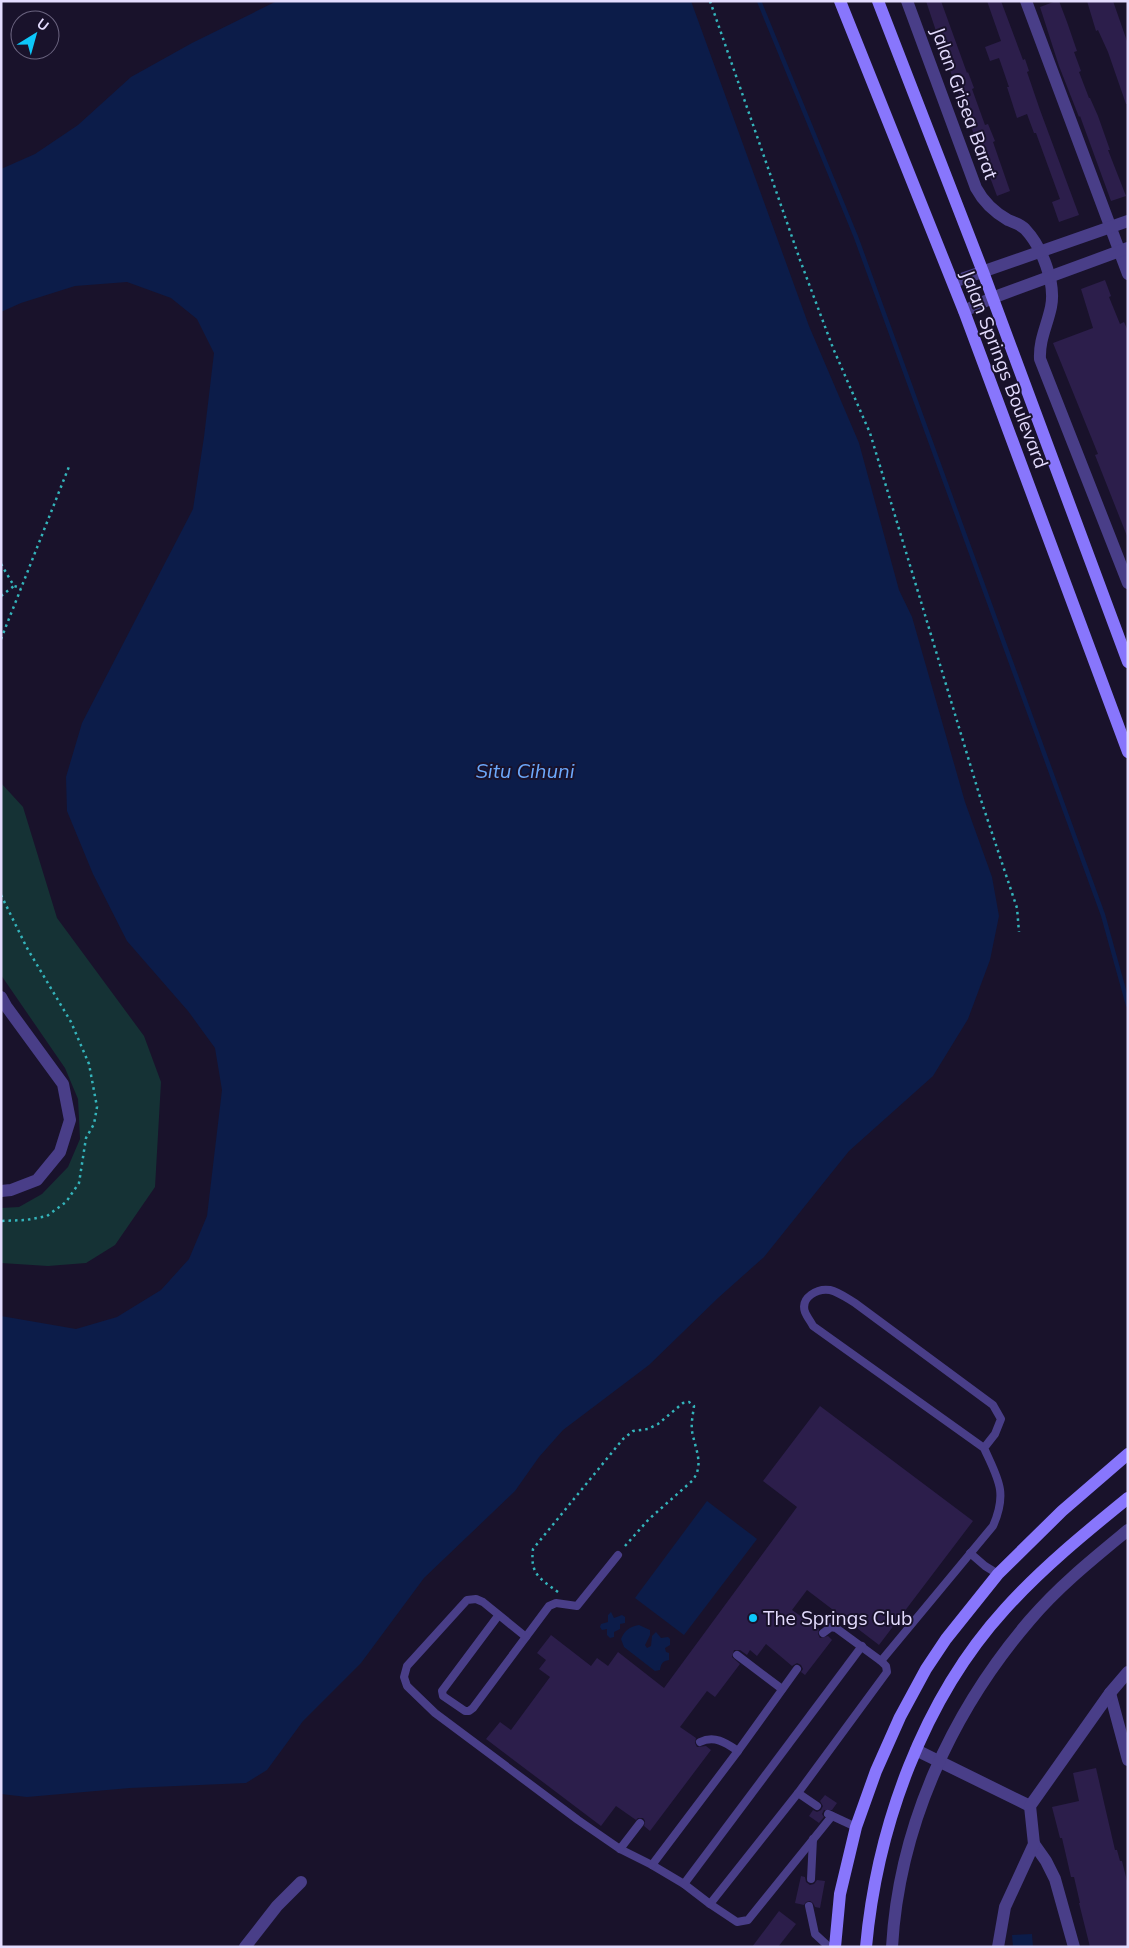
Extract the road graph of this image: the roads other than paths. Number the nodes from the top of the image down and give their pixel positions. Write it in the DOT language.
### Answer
graph roads {
  1 [pos="840,1"];
  2 [pos="878,1"];
  3 [pos="908,1"];
  4 [pos="1026,1"];
  5 [pos="1128,221"];
  6 [pos="1110,227"];
  7 [pos="1124,250"];
  8 [pos="1040,252"];
  9 [pos="983,272"];
  10 [pos="1128,274"];
  11 [pos="1050,277"];
  12 [pos="953,282"];
  13 [pos="992,298"];
  14 [pos="964,311"];
  15 [pos="1128,583"];
  16 [pos="1125,646"];
  17 [pos="1128,662"];
  18 [pos="1128,752"];
  19 [pos="1,997"];
  20 [pos="1,1191"];
  21 [pos="984,1448"];
  22 [pos="1128,1454"];
  23 [pos="1128,1498"];
  24 [pos="1128,1530"];
  25 [pos="970,1553"];
  26 [pos="618,1555"];
  27 [pos="998,1574"];
  28 [pos="498,1616"];
  29 [pos="823,1633"];
  30 [pos="526,1637"];
  31 [pos="862,1646"];
  32 [pos="737,1655"];
  33 [pos="881,1661"];
  34 [pos="797,1669"];
  35 [pos="1128,1672"];
  36 [pos="782,1689"];
  37 [pos="1110,1693"];
  38 [pos="700,1742"];
  39 [pos="916,1750"];
  40 [pos="738,1751"];
  41 [pos="938,1760"];
  42 [pos="1128,1760"];
  43 [pos="798,1793"];
  44 [pos="817,1806"];
  45 [pos="1030,1806"];
  46 [pos="640,1823"];
  47 [pos="856,1827"];
  48 [pos="813,1839"];
  49 [pos="1034,1844"];
  50 [pos="620,1848"];
  51 [pos="652,1864"];
  52 [pos="811,1878"];
  53 [pos="301,1882"];
  54 [pos="684,1884"];
  55 [pos="710,1904"];
  56 [pos="808,1906"];
  57 [pos="245,1947"];
  58 [pos="830,1947"];
  59 [pos="835,1947"];
  60 [pos="866,1947"];
  61 [pos="892,1947"];
  62 [pos="998,1947"];
  63 [pos="1074,1947"];
  1 -- 12 [label="main road, Jalan Springs Boulevard"];
  2 -- 9 [label="main road, Jalan Springs Boulevard"];
  3 -- 8 [label="street, Jalan Grisea Barat"];
  4 -- 6 [label="street"];
  5 -- 6 [label="street"];
  6 -- 7 [label="street"];
  6 -- 8 [label="street"];
  7 -- 10 [label="street"];
  7 -- 11 [label="street"];
  8 -- 9 [label="street"];
  8 -- 11 [label="street, Jalan Grisea Barat"];
  9 -- 12 [label="street"];
  9 -- 13 [label="main road, Jalan Springs Boulevard"];
  11 -- 13 [label="street"];
  11 -- 15 [label="street, Jalan Grisea Barat"];
  12 -- 14 [label="main road, Jalan Springs Boulevard"];
  13 -- 14 [label="street"];
  13 -- 16 [label="main road, Jalan Springs Boulevard"];
  14 -- 18 [label="main road, Jalan Springs Boulevard"];
  16 -- 17 [label="main road, Jalan Springs Boulevard"];
  19 -- 20 [label="street"];
  21 -- 21 [label="lane"];
  21 -- 25 [label="lane"];
  22 -- 27 [label="main road"];
  23 -- 39 [label="main road"];
  24 -- 41 [label="street"];
  25 -- 27 [label="lane"];
  25 -- 33 [label="lane"];
  26 -- 30 [label="lane"];
  27 -- 47 [label="main road"];
  28 -- 30 [label="lane"];
  28 -- 30 [label="lane"];
  28 -- 50 [label="lane"];
  29 -- 31 [label="lane"];
  31 -- 33 [label="lane"];
  31 -- 54 [label="lane"];
  32 -- 36 [label="lane"];
  33 -- 43 [label="lane"];
  34 -- 36 [label="lane"];
  35 -- 37 [label="street"];
  36 -- 40 [label="lane"];
  37 -- 42 [label="street"];
  37 -- 45 [label="street"];
  38 -- 40 [label="lane"];
  39 -- 41 [label="street"];
  39 -- 60 [label="main road"];
  40 -- 51 [label="lane"];
  41 -- 45 [label="street"];
  41 -- 61 [label="street"];
  43 -- 44 [label="lane"];
  43 -- 55 [label="lane"];
  45 -- 49 [label="street"];
  46 -- 50 [label="lane"];
  47 -- 48 [label="lane"];
  47 -- 59 [label="main road"];
  48 -- 52 [label="lane"];
  48 -- 55 [label="lane"];
  49 -- 62 [label="street"];
  49 -- 63 [label="street"];
  50 -- 51 [label="lane"];
  51 -- 54 [label="lane"];
  53 -- 57 [label="street"];
  54 -- 55 [label="lane"];
  56 -- 58 [label="lane"];
}
